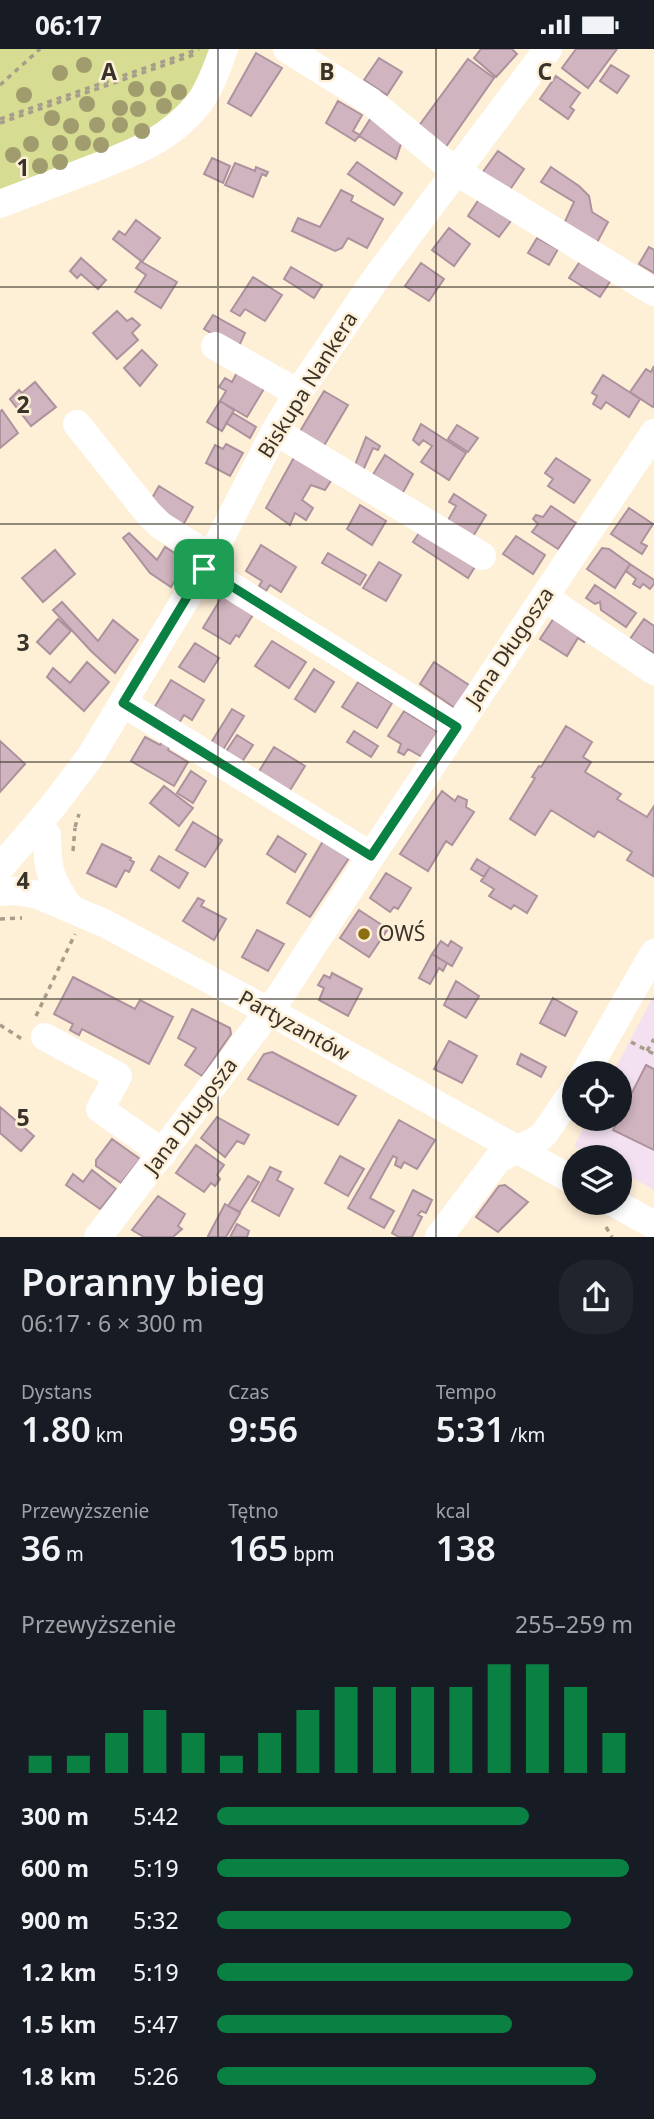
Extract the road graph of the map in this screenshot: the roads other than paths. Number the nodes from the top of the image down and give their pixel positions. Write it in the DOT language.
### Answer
graph roads {
  1 [pos="287,49"];
  2 [pos="548,49"];
  3 [pos="214,50"];
  4 [pos="456,170"];
  5 [pos="0,204"];
  6 [pos="654,292"];
  7 [pos="215,346"];
  8 [pos="298,393"];
  9 [pos="77,424"];
  10 [pos="275,431"];
  11 [pos="654,433"];
  12 [pos="482,556"];
  13 [pos="207,563"];
  14 [pos="544,597"];
  15 [pos="654,671"];
  16 [pos="123,703"];
  17 [pos="457,727"];
  18 [pos="72,782"];
  19 [pos="47,835"];
  20 [pos="0,841"];
  21 [pos="371,856"];
  22 [pos="1,882"];
  23 [pos="73,920"];
  24 [pos="654,953"];
  25 [pos="269,1012"];
  26 [pos="35,1031"];
  27 [pos="592,1061"];
  28 [pos="562,1108"];
  29 [pos="517,1149"];
  30 [pos="163,1153"];
  31 [pos="562,1174"];
  32 [pos="632,1213"];
  33 [pos="654,1225"];
  34 [pos="98,1237"];
  35 [pos="439,1237"];
  1 -- 4 [label="street"];
  2 -- 4 [label="street, Biskupa Nankera"];
  3 -- 5 [label="street"];
  4 -- 6 [label="street"];
  4 -- 8 [label="street, Biskupa Nankera"];
  7 -- 8 [label="street"];
  8 -- 10 [label="street, Biskupa Nankera"];
  9 -- 13 [label="street"];
  10 -- 12 [label="street"];
  10 -- 13 [label="street, Biskupa Nankera"];
  11 -- 14 [label="street, Jana Długosza"];
  13 -- 16 [label="street, Biskupa Nankera"];
  13 -- 17 [label="street"];
  14 -- 15 [label="street"];
  14 -- 17 [label="street, Jana Długosza"];
  16 -- 18 [label="street, Biskupa Nankera"];
  16 -- 21 [label="street"];
  17 -- 21 [label="street, Jana Długosza"];
  18 -- 19 [label="street, Biskupa Nankera"];
  18 -- 20 [label="street, Biskupa Nankera"];
  18 -- 22 [label="street, Biskupa Nankera"];
  19 -- 22 [label="street, Biskupa Nankera"];
  19 -- 23 [label="street"];
  21 -- 25 [label="street, Jana Długosza"];
  22 -- 23 [label="street, Partyzantów"];
  23 -- 25 [label="street, Partyzantów"];
  24 -- 27 [label="street"];
  25 -- 29 [label="street, Partyzantów"];
  25 -- 30 [label="street, Jana Długosza"];
  26 -- 30 [label="street"];
  28 -- 29 [label="street"];
  29 -- 31 [label="street, Partyzantów"];
  29 -- 35 [label="street"];
  30 -- 34 [label="street, Jana Długosza"];
  32 -- 33 [label="street"];
}
